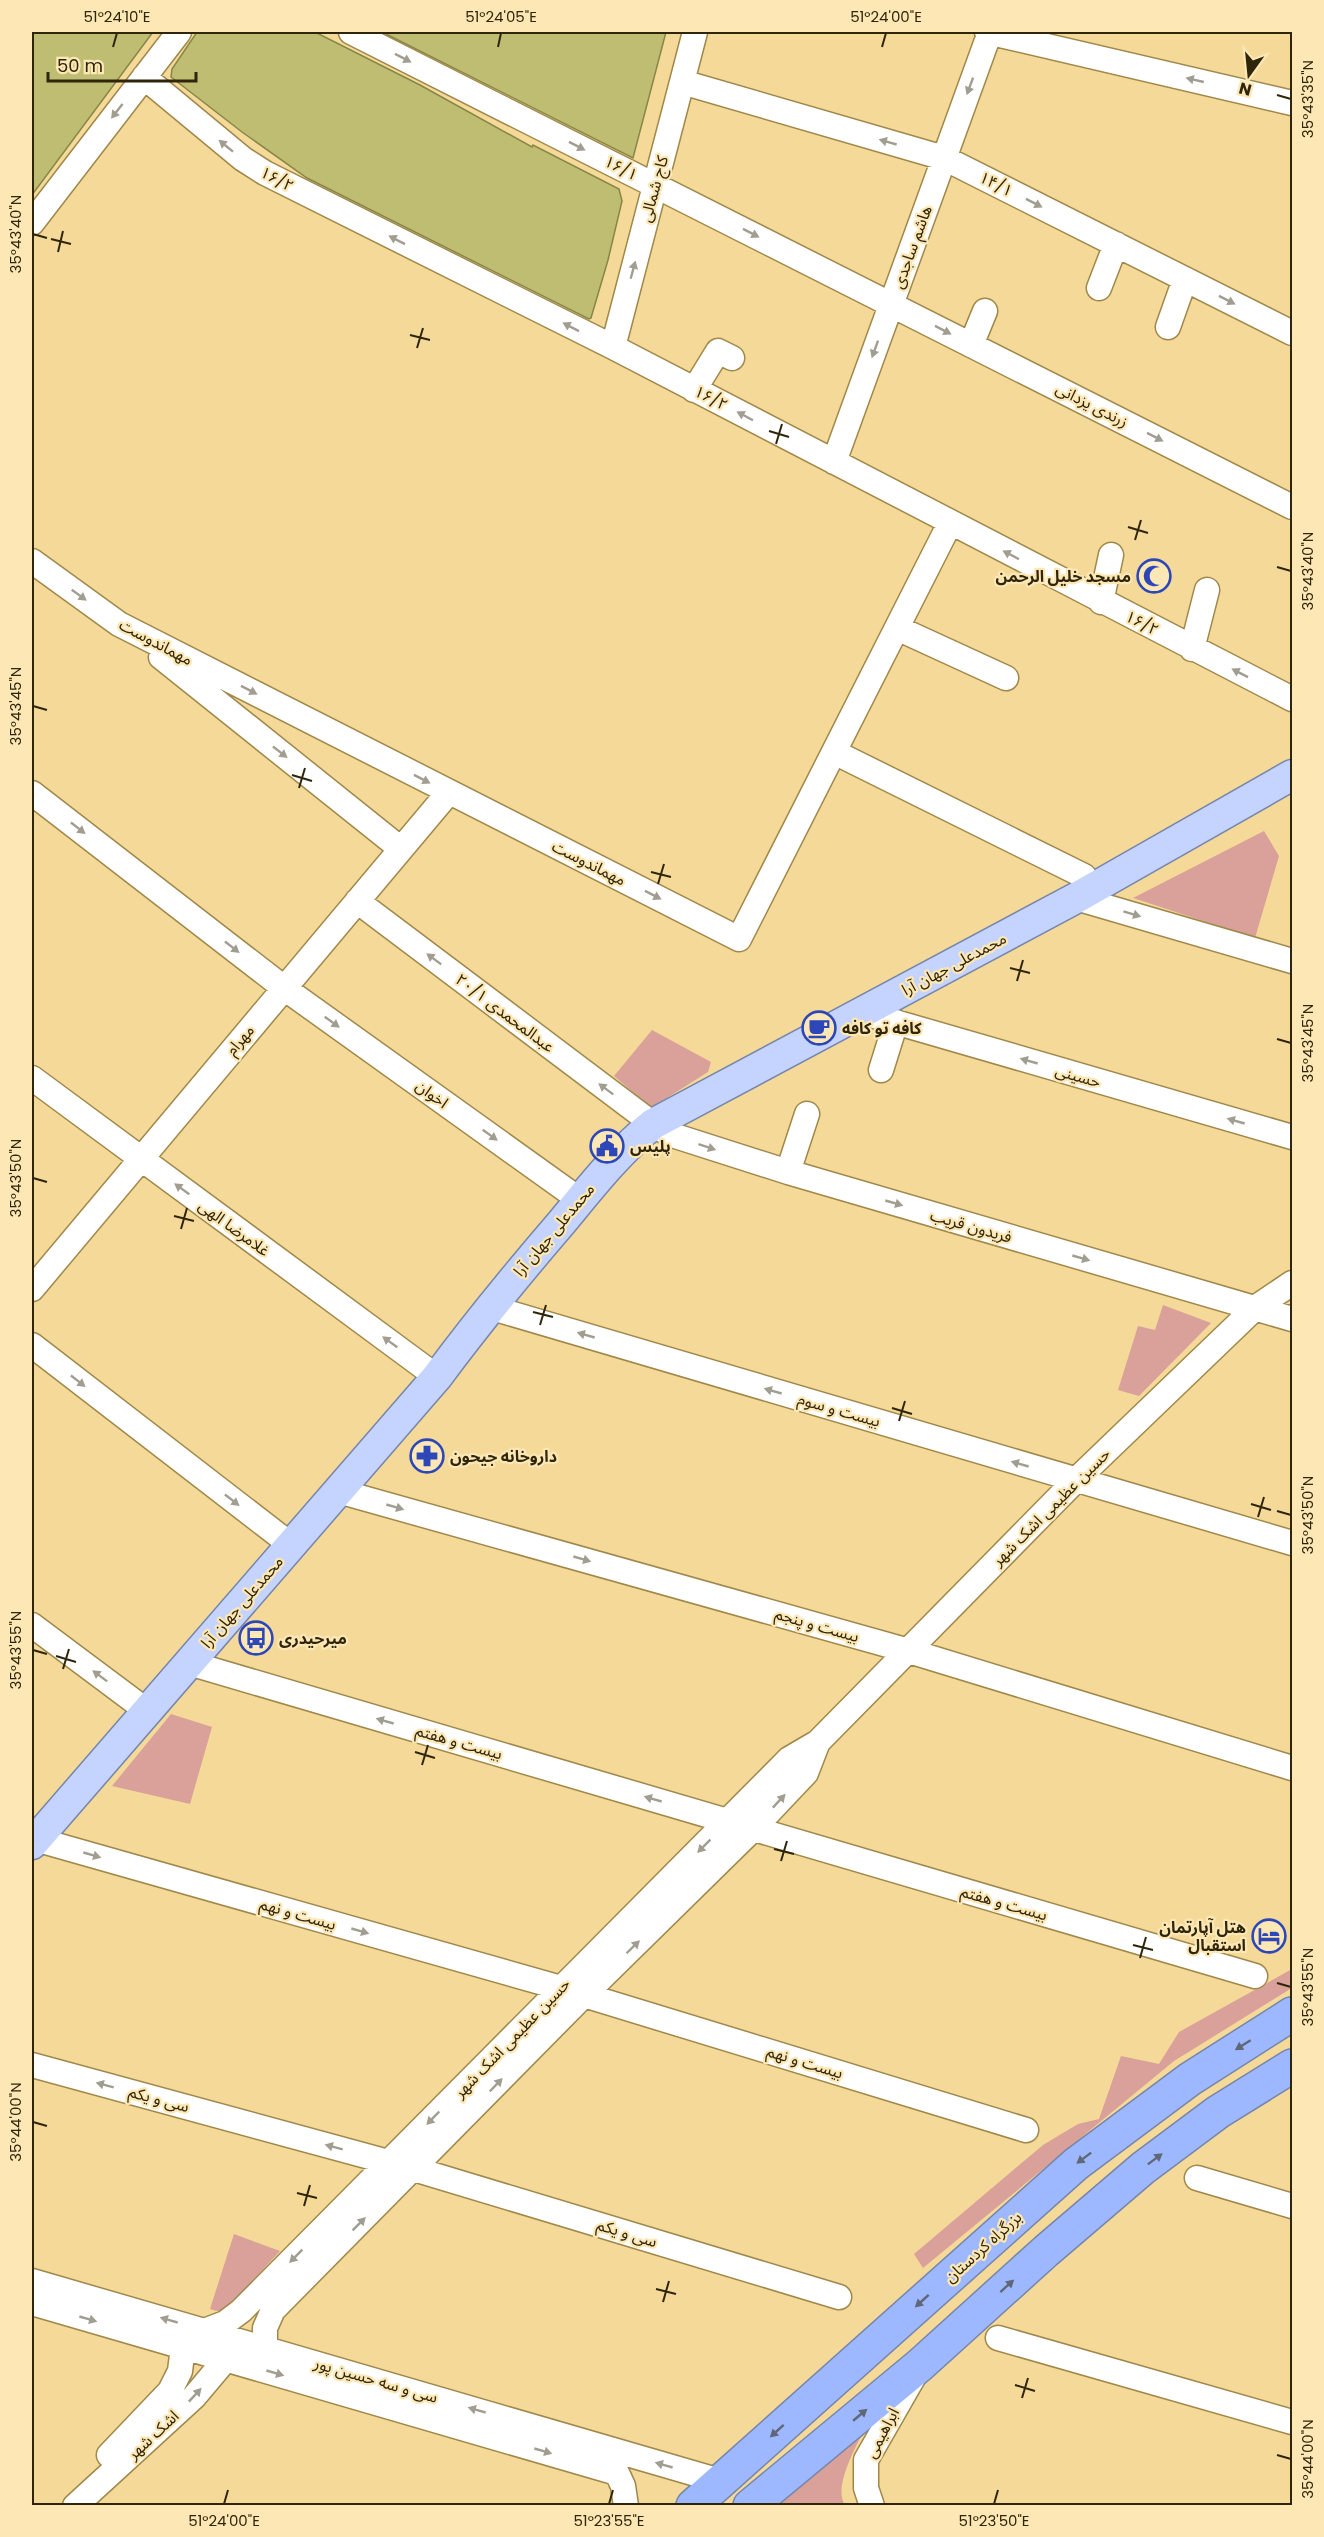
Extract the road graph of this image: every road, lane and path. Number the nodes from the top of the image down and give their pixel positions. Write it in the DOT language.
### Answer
graph roads {
  1 [pos="179,32"];
  2 [pos="351,32"];
  3 [pos="695,32"];
  4 [pos="989,32"];
  5 [pos="144,77"];
  6 [pos="682,82"];
  7 [pos="1293,103"];
  8 [pos="944,158"];
  9 [pos="655,185"];
  10 [pos="32,223"];
  11 [pos="1116,244"];
  12 [pos="1185,279"];
  13 [pos="1099,288"];
  14 [pos="891,304"];
  15 [pos="985,311"];
  16 [pos="1168,327"];
  17 [pos="1293,333"];
  18 [pos="971,345"];
  19 [pos="613,347"];
  20 [pos="732,358"];
  21 [pos="694,390"];
  22 [pos="834,462"];
  23 [pos="1293,507"];
  24 [pos="950,523"];
  25 [pos="1110,555"];
  26 [pos="32,561"];
  27 [pos="1207,590"];
  28 [pos="1101,602"];
  29 [pos="119,624"];
  30 [pos="897,628"];
  31 [pos="1192,649"];
  32 [pos="1006,678"];
  33 [pos="1293,699"];
  34 [pos="834,752"];
  35 [pos="1293,775"];
  36 [pos="1279,785"];
  37 [pos="448,792"];
  38 [pos="32,793"];
  39 [pos="401,849"];
  40 [pos="1080,887"];
  41 [pos="357,901"];
  42 [pos="1293,961"];
  43 [pos="284,988"];
  44 [pos="864,1013"];
  45 [pos="896,1022"];
  46 [pos="881,1070"];
  47 [pos="32,1078"];
  48 [pos="807,1114"];
  49 [pos="653,1124"];
  50 [pos="1293,1137"];
  51 [pos="141,1159"];
  52 [pos="788,1172"];
  53 [pos="580,1200"];
  54 [pos="1293,1283"];
  55 [pos="32,1289"];
  56 [pos="489,1307"];
  57 [pos="1255,1308"];
  58 [pos="1293,1318"];
  59 [pos="32,1345"];
  60 [pos="437,1377"];
  61 [pos="1076,1480"];
  62 [pos="338,1491"];
  63 [pos="1293,1543"];
  64 [pos="291,1545"];
  65 [pos="32,1625"];
  66 [pos="909,1651"];
  67 [pos="189,1663"];
  68 [pos="147,1711"];
  69 [pos="818,1742"];
  70 [pos="1293,1768"];
  71 [pos="729,1822"];
  72 [pos="753,1829"];
  73 [pos="33,1842"];
  74 [pos="1255,1976"];
  75 [pos="561,1988"];
  76 [pos="584,1995"];
  77 [pos="1293,2014"];
  78 [pos="32,2065"];
  79 [pos="1293,2066"];
  80 [pos="1026,2130"];
  81 [pos="390,2162"];
  82 [pos="414,2169"];
  83 [pos="1197,2178"];
  84 [pos="1293,2206"];
  85 [pos="32,2281"];
  86 [pos="839,2297"];
  87 [pos="32,2302"];
  88 [pos="204,2331"];
  89 [pos="998,2338"];
  90 [pos="183,2347"];
  91 [pos="265,2348"];
  92 [pos="226,2359"];
  93 [pos="920,2365"];
  94 [pos="1293,2422"];
  95 [pos="720,2481"];
  96 [pos="61,2505"];
  97 [pos="75,2505"];
  98 [pos="627,2505"];
  99 [pos="693,2505"];
  100 [pos="750,2505"];
  101 [pos="872,2505"];
  1 -- 5 [label="street"];
  2 -- 9 [label="street, ۱۶/۱, one-way"];
  3 -- 6 [label="street, کاج شمالی"];
  7 -- 4 [label="street, one-way"];
  4 -- 8 [label="street, هاشم ساجدی, one-way"];
  5 -- 10 [label="street, one-way"];
  19 -- 5 [label="street, ۱۶/۲, one-way"];
  8 -- 6 [label="street, ۱۴/۱, one-way"];
  6 -- 9 [label="street, کاج شمالی"];
  8 -- 11 [label="street, ۱۴/۱, one-way"];
  8 -- 14 [label="street, هاشم ساجدی"];
  9 -- 14 [label="street, ۱۶/۱, one-way"];
  19 -- 9 [label="street, کاج شمالی, one-way"];
  11 -- 12 [label="street, ۱۴/۱"];
  11 -- 13 [label="street"];
  12 -- 16 [label="street"];
  12 -- 17 [label="street, ۱۴/۱, one-way"];
  14 -- 18 [label="street, زرندی یزدانی, one-way"];
  14 -- 22 [label="street, هاشم ساجدی, one-way"];
  15 -- 18 [label="street"];
  18 -- 23 [label="street, زرندی یزدانی, one-way"];
  19 -- 21 [label="street, ۱۶/۲"];
  20 -- 21 [label="street"];
  22 -- 21 [label="street, ۱۶/۲, one-way"];
  22 -- 24 [label="street, ۱۶/۲"];
  28 -- 24 [label="street, ۱۶/۲, one-way"];
  24 -- 30 [label="street, مهماندوست"];
  25 -- 28 [label="street"];
  26 -- 29 [label="street, مهماندوست, one-way"];
  27 -- 31 [label="street"];
  28 -- 31 [label="street, ۱۶/۲"];
  29 -- 37 [label="street, مهماندوست, one-way"];
  29 -- 39 [label="street, one-way"];
  30 -- 32 [label="street"];
  30 -- 34 [label="street, مهماندوست"];
  33 -- 31 [label="street, ۱۶/۲, one-way"];
  37 -- 34 [label="street, مهماندوست, one-way"];
  34 -- 40 [label="street"];
  35 -- 36 [label="main road, محمدعلی جهان آرا"];
  36 -- 40 [label="main road, محمدعلی جهان آرا"];
  37 -- 39 [label="street, مهرام"];
  38 -- 43 [label="street, اخوان, one-way"];
  39 -- 41 [label="street, مهرام"];
  40 -- 42 [label="street, one-way"];
  40 -- 44 [label="main road, محمدعلی جهان آرا"];
  41 -- 43 [label="street, مهرام"];
  49 -- 41 [label="street, عبدالمحمدی ۲۰/۱, one-way"];
  43 -- 51 [label="street, مهرام"];
  43 -- 53 [label="street, اخوان, one-way"];
  44 -- 45 [label="street, حسینی"];
  44 -- 49 [label="main road, محمدعلی جهان آرا"];
  45 -- 46 [label="street"];
  50 -- 45 [label="street, حسینی, one-way"];
  47 -- 51 [label="street, غلامرضا الهی"];
  48 -- 52 [label="street"];
  49 -- 52 [label="street, فریدون قریب, one-way"];
  49 -- 53 [label="main road, محمدعلی جهان آرا"];
  51 -- 55 [label="street, مهرام"];
  60 -- 51 [label="street, غلامرضا الهی, one-way"];
  52 -- 57 [label="street, فریدون قریب, one-way"];
  53 -- 56 [label="main road, محمدعلی جهان آرا"];
  54 -- 57 [label="street, حسین عظیمی اشک شهر"];
  56 -- 60 [label="main road, محمدعلی جهان آرا"];
  61 -- 56 [label="street, بیست و سوم, one-way"];
  57 -- 58 [label="street, فریدون قریب"];
  57 -- 61 [label="street, حسین عظیمی اشک شهر"];
  59 -- 64 [label="street, one-way"];
  60 -- 62 [label="main road, محمدعلی جهان آرا"];
  61 -- 63 [label="street, بیست و سوم"];
  61 -- 66 [label="street, حسین عظیمی اشک شهر"];
  62 -- 64 [label="main road, محمدعلی جهان آرا"];
  62 -- 66 [label="street, بیست و پنجم, one-way"];
  64 -- 67 [label="main road, محمدعلی جهان آرا"];
  68 -- 65 [label="street, one-way"];
  66 -- 69 [label="street, حسین عظیمی اشک شهر"];
  66 -- 70 [label="street, بیست و پنجم"];
  67 -- 68 [label="main road, محمدعلی جهان آرا"];
  71 -- 67 [label="street, بیست و هفتم, one-way"];
  68 -- 73 [label="main road, محمدعلی جهان آرا"];
  69 -- 71 [label="street, حسین عظیمی اشک شهر"];
  72 -- 69 [label="street, حسین عظیمی اشک شهر, one-way"];
  71 -- 72 [label="street, بیست و هفتم"];
  71 -- 75 [label="street, حسین عظیمی اشک شهر, one-way"];
  72 -- 74 [label="street, بیست و هفتم"];
  76 -- 72 [label="street, حسین عظیمی اشک شهر, one-way"];
  73 -- 75 [label="street, بیست و نهم, one-way"];
  75 -- 76 [label="street, بیست و نهم"];
  75 -- 81 [label="street, حسین عظیمی اشک شهر, one-way"];
  76 -- 80 [label="street, بیست و نهم"];
  82 -- 76 [label="street, حسین عظیمی اشک شهر, one-way"];
  77 -- 95 [label="highway, بزرگراه کردستان, one-way"];
  81 -- 78 [label="street, سی و یکم, one-way"];
  93 -- 79 [label="highway, one-way"];
  81 -- 82 [label="street, سی و یکم"];
  81 -- 88 [label="street, حسین عظیمی اشک شهر, one-way"];
  82 -- 86 [label="street, سی و یکم"];
  91 -- 82 [label="street, حسین عظیمی اشک شهر, one-way"];
  83 -- 84 [label="street"];
  88 -- 85 [label="street, سی و سه حسین پور, one-way"];
  87 -- 90 [label="street, سی و سه حسین پور, one-way"];
  88 -- 91 [label="street, سی و سه حسین پور"];
  89 -- 94 [label="street"];
  90 -- 92 [label="street, سی و سه حسین پور"];
  90 -- 96 [label="street, اشک شهر"];
  95 -- 91 [label="street, سی و سه حسین پور, one-way"];
  97 -- 92 [label="street, اشک شهر, one-way"];
  92 -- 98 [label="street, سی و سه حسین پور, one-way"];
  100 -- 93 [label="highway, one-way"];
  93 -- 101 [label="street, ابراهیمی"];
  95 -- 99 [label="highway, بزرگراه کردستان"];
}
